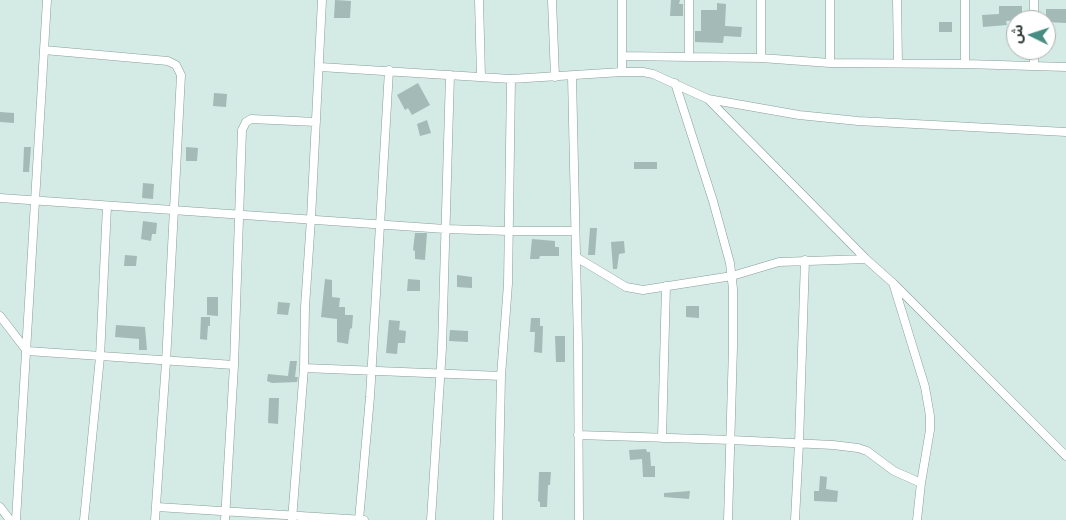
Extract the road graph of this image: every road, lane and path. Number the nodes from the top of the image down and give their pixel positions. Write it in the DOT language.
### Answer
graph roads {
  1 [pos="48,0"];
  2 [pos="322,0"];
  3 [pos="479,0"];
  4 [pos="552,0"];
  5 [pos="622,0"];
  6 [pos="689,0"];
  7 [pos="761,0"];
  8 [pos="830,0"];
  9 [pos="897,0"];
  10 [pos="965,0"];
  11 [pos="44,50"];
  12 [pos="622,56"];
  13 [pos="689,56"];
  14 [pos="761,58"];
  15 [pos="1034,60"];
  16 [pos="830,63"];
  17 [pos="898,63"];
  18 [pos="965,64"];
  19 [pos="1034,66"];
  20 [pos="320,67"];
  21 [pos="1066,67"];
  22 [pos="389,70"];
  23 [pos="622,72"];
  24 [pos="450,75"];
  25 [pos="572,76"];
  26 [pos="481,77"];
  27 [pos="555,77"];
  28 [pos="511,79"];
  29 [pos="674,83"];
  30 [pos="708,99"];
  31 [pos="316,122"];
  32 [pos="1066,132"];
  33 [pos="0,198"];
  34 [pos="36,200"];
  35 [pos="106,206"];
  36 [pos="174,210"];
  37 [pos="238,214"];
  38 [pos="311,219"];
  39 [pos="379,224"];
  40 [pos="445,229"];
  41 [pos="509,231"];
  42 [pos="575,231"];
  43 [pos="576,257"];
  44 [pos="866,259"];
  45 [pos="804,260"];
  46 [pos="732,276"];
  47 [pos="893,283"];
  48 [pos="666,286"];
  49 [pos="0,316"];
  50 [pos="27,351"];
  51 [pos="100,357"];
  52 [pos="166,362"];
  53 [pos="234,365"];
  54 [pos="304,368"];
  55 [pos="371,371"];
  56 [pos="440,374"];
  57 [pos="501,376"];
  58 [pos="578,435"];
  59 [pos="662,438"];
  60 [pos="731,440"];
  61 [pos="799,443"];
  62 [pos="1066,456"];
  63 [pos="921,483"];
  64 [pos="0,507"];
  65 [pos="156,507"];
  66 [pos="225,511"];
  67 [pos="292,518"];
  68 [pos="10,520"];
  69 [pos="16,520"];
  70 [pos="84,520"];
  71 [pos="155,520"];
  72 [pos="225,520"];
  73 [pos="358,520"];
  74 [pos="364,520"];
  75 [pos="432,520"];
  76 [pos="498,520"];
  77 [pos="579,520"];
  78 [pos="728,520"];
  79 [pos="796,520"];
  80 [pos="918,520"];
  1 -- 11 [label="street"];
  2 -- 20 [label="street"];
  3 -- 26 [label="street"];
  4 -- 27 [label="street"];
  5 -- 12 [label="street"];
  6 -- 13 [label="street"];
  7 -- 14 [label="street"];
  8 -- 16 [label="street"];
  9 -- 17 [label="street"];
  10 -- 18 [label="street"];
  11 -- 34 [label="street"];
  11 -- 36 [label="street"];
  12 -- 13 [label="street"];
  12 -- 23 [label="street"];
  13 -- 14 [label="street"];
  14 -- 16 [label="street"];
  15 -- 19 [label="street"];
  16 -- 17 [label="street"];
  17 -- 18 [label="street"];
  18 -- 19 [label="street"];
  19 -- 21 [label="street"];
  20 -- 22 [label="street"];
  20 -- 31 [label="street"];
  22 -- 24 [label="street"];
  22 -- 39 [label="street"];
  23 -- 25 [label="street"];
  23 -- 29 [label="street"];
  24 -- 26 [label="street"];
  24 -- 40 [label="street"];
  25 -- 27 [label="street"];
  25 -- 42 [label="street"];
  26 -- 28 [label="street"];
  27 -- 28 [label="street"];
  28 -- 41 [label="street"];
  29 -- 30 [label="street"];
  29 -- 46 [label="street"];
  30 -- 32 [label="street"];
  30 -- 44 [label="street"];
  31 -- 37 [label="street"];
  31 -- 38 [label="street"];
  33 -- 34 [label="street"];
  34 -- 35 [label="street"];
  34 -- 50 [label="street"];
  35 -- 36 [label="street"];
  35 -- 51 [label="street"];
  36 -- 37 [label="street"];
  36 -- 52 [label="street"];
  37 -- 38 [label="street"];
  37 -- 53 [label="street"];
  38 -- 39 [label="street"];
  38 -- 54 [label="street"];
  39 -- 40 [label="street"];
  39 -- 55 [label="street"];
  40 -- 41 [label="street"];
  40 -- 56 [label="street"];
  41 -- 42 [label="street"];
  41 -- 57 [label="street"];
  42 -- 43 [label="street"];
  43 -- 48 [label="street"];
  43 -- 58 [label="street"];
  44 -- 45 [label="street"];
  44 -- 47 [label="street"];
  45 -- 46 [label="street"];
  45 -- 61 [label="street"];
  46 -- 48 [label="street"];
  46 -- 60 [label="street"];
  47 -- 62 [label="street"];
  47 -- 63 [label="street"];
  48 -- 59 [label="street"];
  49 -- 50 [label="street"];
  50 -- 51 [label="street"];
  50 -- 69 [label="street"];
  51 -- 52 [label="street"];
  51 -- 70 [label="street"];
  52 -- 53 [label="street"];
  52 -- 65 [label="street"];
  53 -- 66 [label="street"];
  54 -- 55 [label="street"];
  54 -- 67 [label="street"];
  55 -- 56 [label="street"];
  55 -- 73 [label="street"];
  56 -- 57 [label="street"];
  56 -- 75 [label="street"];
  57 -- 76 [label="street"];
  58 -- 59 [label="street"];
  58 -- 77 [label="street"];
  59 -- 60 [label="street"];
  60 -- 61 [label="street"];
  60 -- 78 [label="street"];
  61 -- 63 [label="street"];
  61 -- 79 [label="street"];
  63 -- 80 [label="street"];
  64 -- 68 [label="street"];
  65 -- 66 [label="street"];
  65 -- 71 [label="street"];
  66 -- 67 [label="street"];
  66 -- 72 [label="street"];
  67 -- 73 [label="street"];
  73 -- 74 [label="street"];
}
